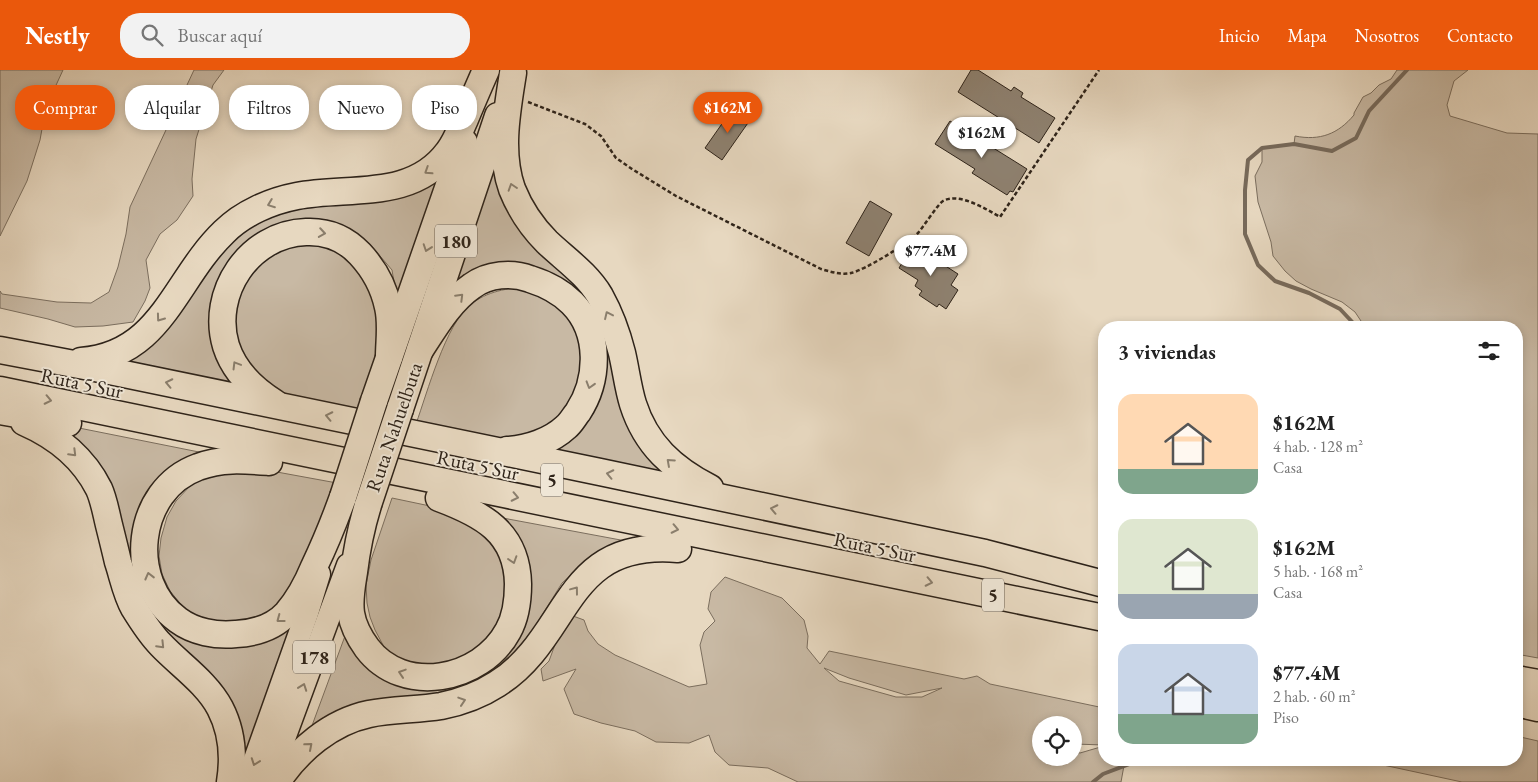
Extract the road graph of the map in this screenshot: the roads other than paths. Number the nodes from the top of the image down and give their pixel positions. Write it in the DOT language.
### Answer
graph roads {
  1 [pos="503,76"];
  2 [pos="0,350"];
  3 [pos="420,350"];
  4 [pos="388,357"];
  5 [pos="59,361"];
  6 [pos="0,366"];
  7 [pos="0,390"];
  8 [pos="285,407"];
  9 [pos="0,412"];
  10 [pos="496,451"];
  11 [pos="269,462"];
  12 [pos="343,497"];
  13 [pos="440,498"];
  14 [pos="743,502"];
  15 [pos="368,505"];
  16 [pos="360,532"];
  17 [pos="331,533"];
  18 [pos="678,549"];
  19 [pos="881,572"];
  20 [pos="1098,582"];
  21 [pos="1098,593"];
  22 [pos="1098,617"];
  23 [pos="1523,681"];
  24 [pos="1538,684"];
  25 [pos="1523,705"];
  26 [pos="1538,708"];
  27 [pos="230,782"];
  28 [pos="247,782"];
  29 [pos="268,782"];
  30 [pos="277,782"];
  1 -- 3 [label="highway, Ruta Nahuelbuta / 180"];
  1 -- 4 [label="highway, Ruta Nahuelbuta / 180, one-way"];
  1 -- 5 [label="highway, one-way"];
  14 -- 1 [label="highway, one-way"];
  2 -- 5 [label="highway"];
  3 -- 10 [label="highway, one-way"];
  3 -- 15 [label="highway, Ruta Nahuelbuta / 180, bridge"];
  8 -- 4 [label="highway, one-way"];
  4 -- 12 [label="highway, Ruta Nahuelbuta / 180, bridge"];
  8 -- 5 [label="highway, one-way"];
  6 -- 21 [label="highway, Ruta 5 Sur / 5"];
  7 -- 19 [label="highway, Ruta 5 Sur / 5, one-way"];
  10 -- 8 [label="highway, one-way"];
  9 -- 11 [label="highway"];
  9 -- 27 [label="highway, one-way"];
  14 -- 10 [label="highway, one-way"];
  11 -- 13 [label="highway"];
  17 -- 11 [label="highway, one-way"];
  12 -- 17 [label="highway, Ruta Nahuelbuta / 178"];
  13 -- 16 [label="highway, one-way"];
  13 -- 18 [label="highway"];
  20 -- 14 [label="highway, one-way"];
  15 -- 16 [label="highway, Ruta Nahuelbuta / 178"];
  29 -- 16 [label="main road, Ruta Nahuelbuta / 178, one-way"];
  17 -- 28 [label="main road, Ruta Nahuelbuta / 178, one-way"];
  18 -- 19 [label="highway"];
  30 -- 18 [label="highway, one-way"];
  19 -- 22 [label="highway, Ruta 5 Sur / 5, one-way"];
  23 -- 24 [label="highway"];
  25 -- 26 [label="highway"];
}
